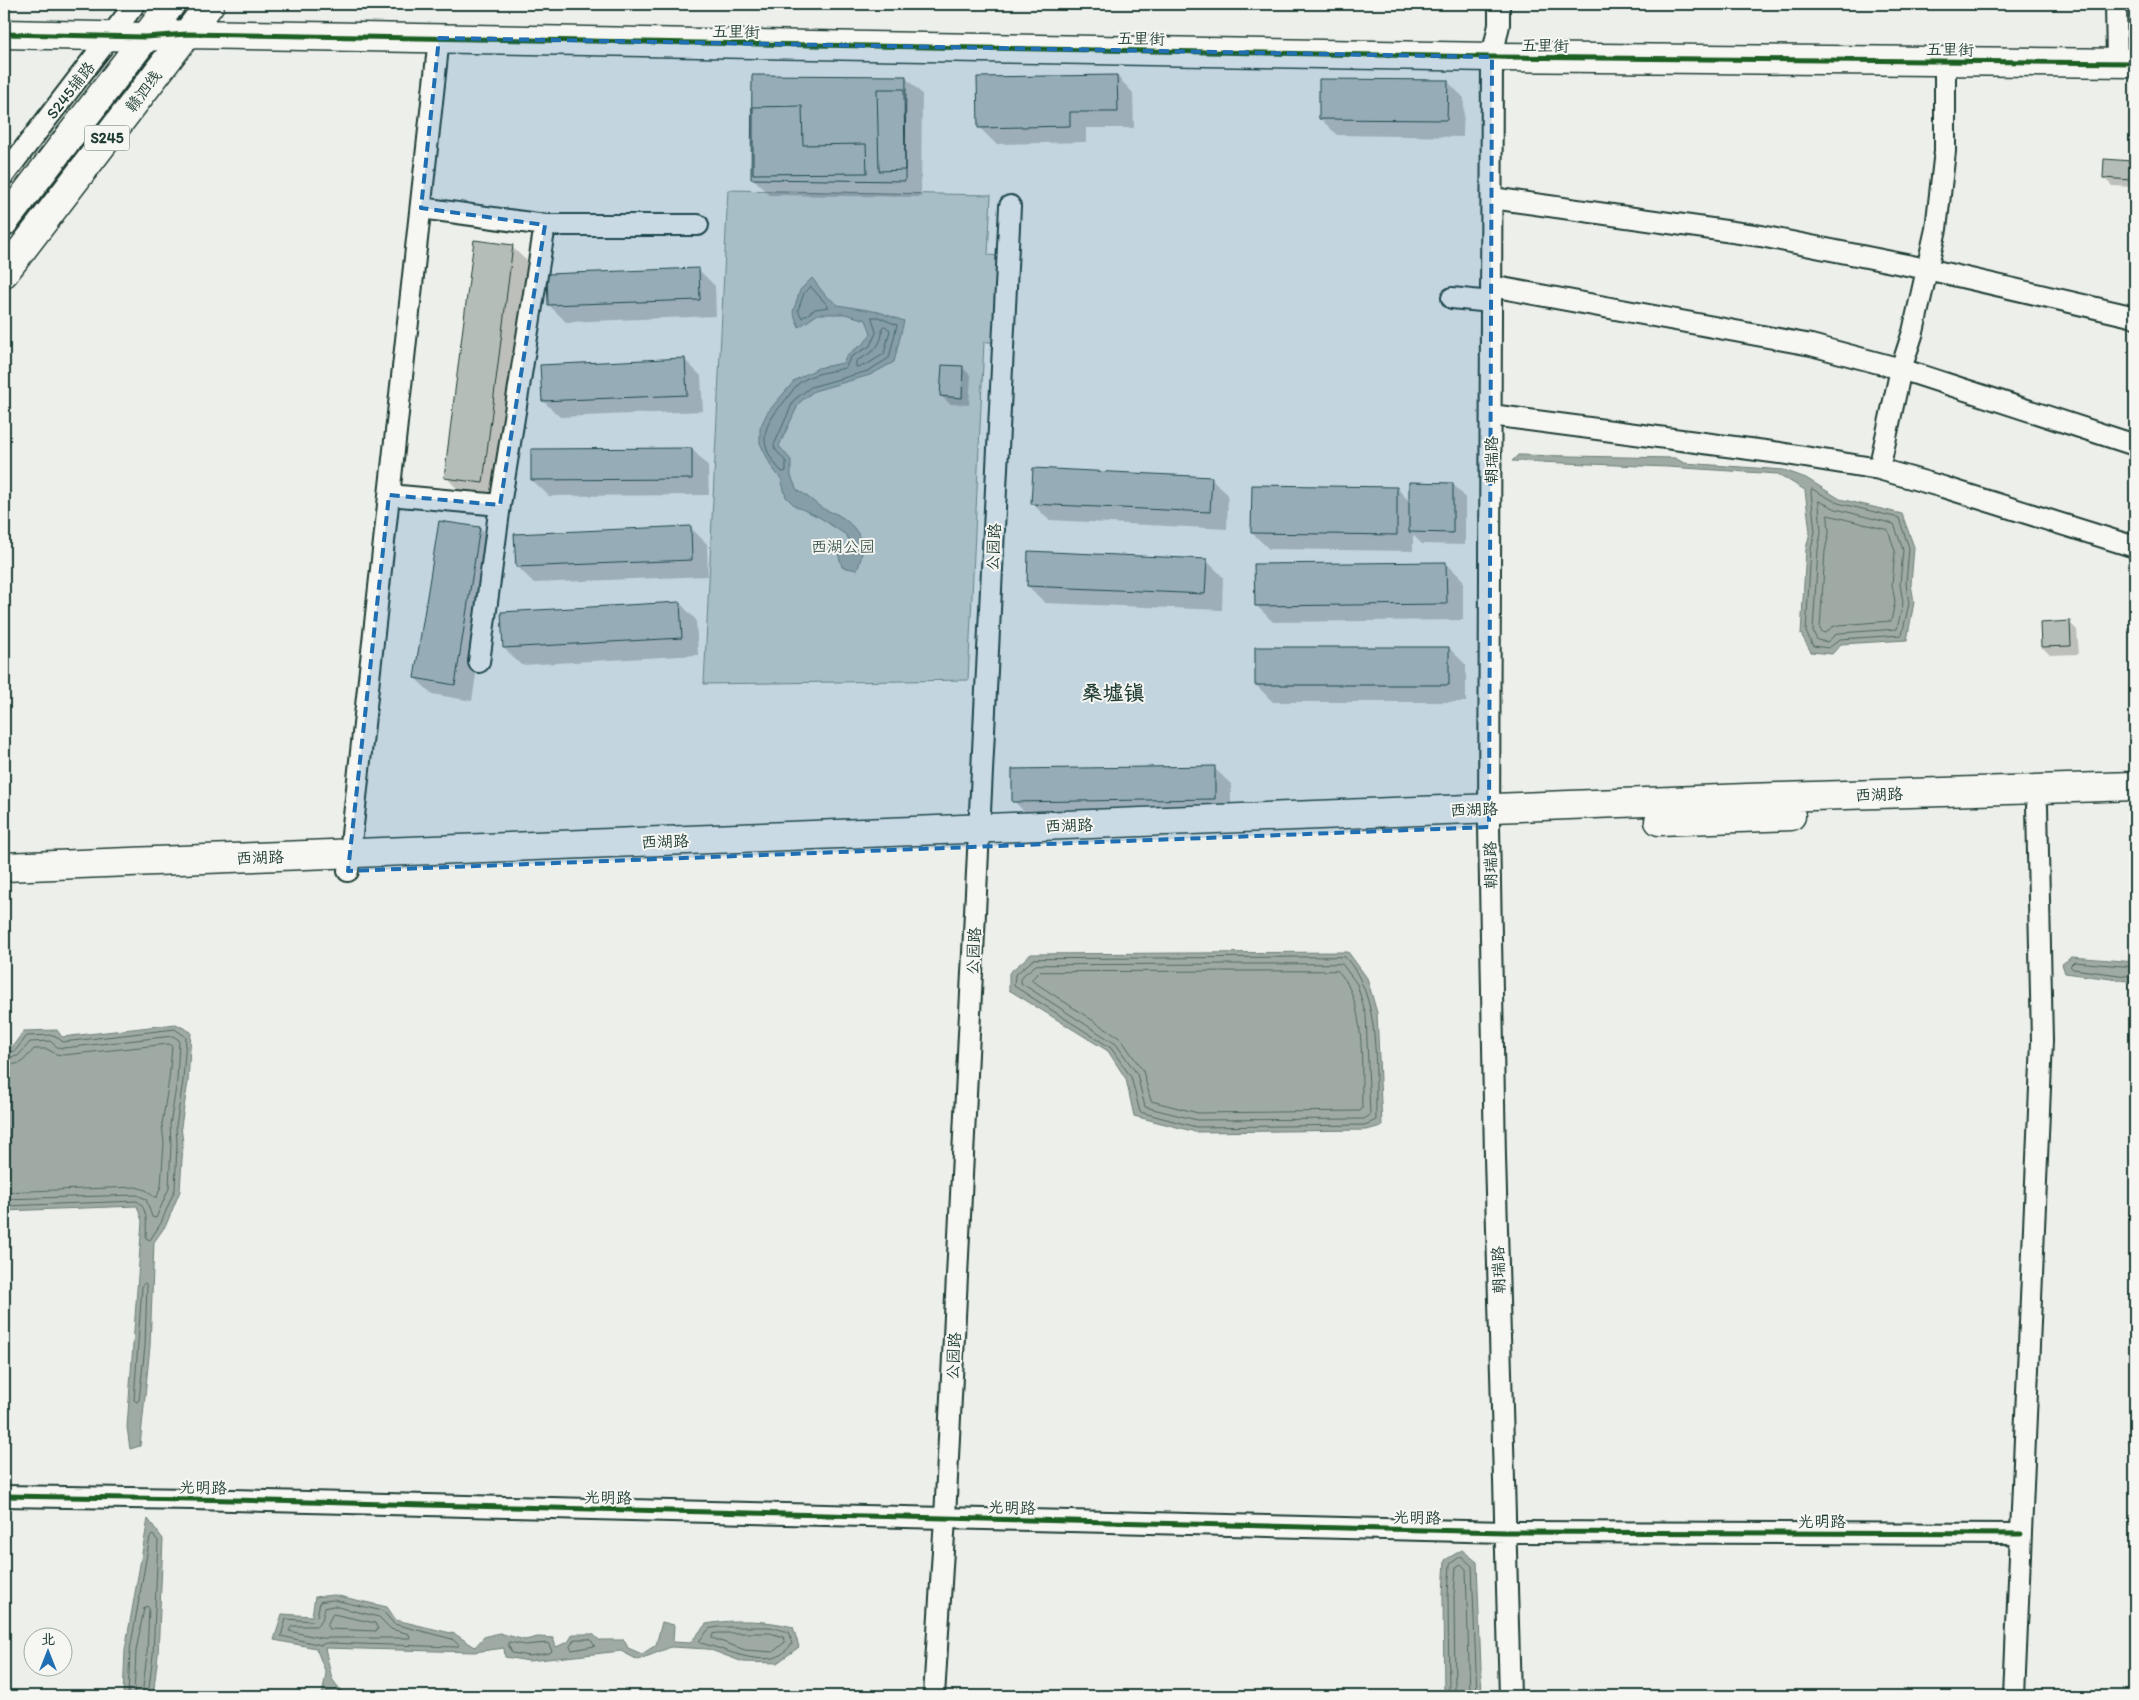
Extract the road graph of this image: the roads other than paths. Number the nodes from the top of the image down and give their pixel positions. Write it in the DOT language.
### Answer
graph roads {
  1 [pos="136,4"];
  2 [pos="171,4"];
  3 [pos="210,4"];
  4 [pos="1499,4"];
  5 [pos="2116,4"];
  6 [pos="4,34"];
  7 [pos="187,34"];
  8 [pos="110,36"];
  9 [pos="146,37"];
  10 [pos="439,38"];
  11 [pos="1492,57"];
  12 [pos="1945,61"];
  13 [pos="2126,63"];
  14 [pos="4,175"];
  15 [pos="1492,198"];
  16 [pos="1010,206"];
  17 [pos="421,208"];
  18 [pos="4,222"];
  19 [pos="545,226"];
  20 [pos="698,226"];
  21 [pos="1927,269"];
  22 [pos="4,273"];
  23 [pos="1492,294"];
  24 [pos="1452,298"];
  25 [pos="2135,316"];
  26 [pos="1902,369"];
  27 [pos="1491,415"];
  28 [pos="2135,445"];
  29 [pos="1879,469"];
  30 [pos="389,495"];
  31 [pos="500,505"];
  32 [pos="2135,547"];
  33 [pos="479,662"];
  34 [pos="2135,786"];
  35 [pos="2135,803"];
  36 [pos="2037,806"];
  37 [pos="1489,818"];
  38 [pos="979,838"];
  39 [pos="349,862"];
  40 [pos="4,867"];
  41 [pos="4,884"];
  42 [pos="4,1496"];
  43 [pos="945,1518"];
  44 [pos="1506,1532"];
  45 [pos="2020,1534"];
  46 [pos="934,1696"];
  47 [pos="1510,1696"];
  48 [pos="2014,1696"];
  1 -- 8 [label="street, S245辅路"];
  2 -- 9 [label="main road, 赣泗线 / S245"];
  3 -- 7 [label="main road, 赣泗线 / S245"];
  4 -- 11 [label="street, 朝瑞路"];
  5 -- 13 [label="street"];
  6 -- 8 [label="main road, 五里街"];
  7 -- 9 [label="main road, 五里街"];
  7 -- 10 [label="main road, 五里街"];
  7 -- 22 [label="main road, 赣泗线 / S245"];
  8 -- 9 [label="main road, 五里街"];
  8 -- 14 [label="street, S245辅路"];
  9 -- 18 [label="main road, 赣泗线 / S245"];
  10 -- 11 [label="main road, 五里街"];
  10 -- 17 [label="street"];
  11 -- 12 [label="main road, 五里街"];
  11 -- 15 [label="street, 朝瑞路"];
  12 -- 13 [label="main road, 五里街"];
  12 -- 21 [label="street"];
  15 -- 21 [label="street"];
  15 -- 23 [label="street, 朝瑞路"];
  16 -- 38 [label="street, 公园路"];
  17 -- 19 [label="street"];
  17 -- 30 [label="street"];
  19 -- 20 [label="street"];
  19 -- 31 [label="street"];
  21 -- 25 [label="street"];
  21 -- 26 [label="street"];
  23 -- 24 [label="street"];
  23 -- 26 [label="street"];
  23 -- 27 [label="street, 朝瑞路"];
  26 -- 28 [label="street"];
  26 -- 29 [label="street"];
  27 -- 29 [label="street"];
  27 -- 37 [label="street, 朝瑞路"];
  29 -- 32 [label="street"];
  30 -- 31 [label="street"];
  30 -- 39 [label="street"];
  31 -- 33 [label="street"];
  34 -- 37 [label="main road, 西湖路"];
  35 -- 36 [label="main road, 西湖路"];
  36 -- 37 [label="main road, 西湖路"];
  36 -- 45 [label="street"];
  37 -- 38 [label="main road, 西湖路"];
  37 -- 44 [label="street, 朝瑞路"];
  38 -- 39 [label="main road, 西湖路"];
  38 -- 43 [label="street, 公园路"];
  39 -- 40 [label="main road, 西湖路"];
  39 -- 41 [label="main road, 西湖路"];
  42 -- 43 [label="street, 光明路"];
  43 -- 44 [label="street, 光明路"];
  43 -- 46 [label="street, 公园路"];
  44 -- 45 [label="street, 光明路"];
  44 -- 47 [label="street, 朝瑞路"];
  45 -- 48 [label="street"];
}
